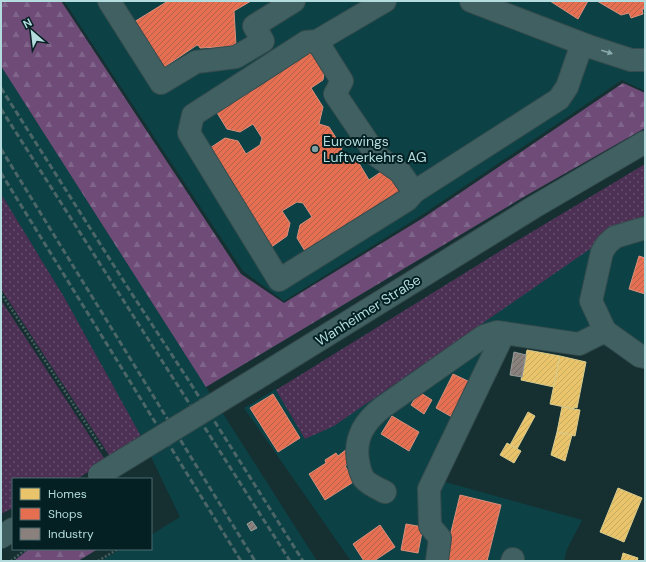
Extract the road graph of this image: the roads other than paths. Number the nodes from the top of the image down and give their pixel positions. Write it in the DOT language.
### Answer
graph roads {
  1 [pos="110,1"];
  2 [pos="294,1"];
  3 [pos="385,1"];
  4 [pos="471,1"];
  5 [pos="317,41"];
  6 [pos="582,44"];
  7 [pos="638,60"];
  8 [pos="645,142"];
  9 [pos="414,192"];
  10 [pos="645,228"];
  11 [pos="605,331"];
  12 [pos="501,332"];
  13 [pos="645,357"];
  14 [pos="99,469"];
  15 [pos="385,492"];
  16 [pos="12,530"];
  17 [pos="1,537"];
  18 [pos="437,561"];
  1 -- 2 [label="street"];
  3 -- 5 [label="street"];
  4 -- 6 [label="street"];
  5 -- 9 [label="street"];
  5 -- 9 [label="street"];
  6 -- 7 [label="street, one-way"];
  6 -- 9 [label="street"];
  8 -- 14 [label="street, Wanheimer Straße, bridge"];
  10 -- 11 [label="street"];
  11 -- 12 [label="street"];
  11 -- 13 [label="street"];
  12 -- 15 [label="street"];
  12 -- 18 [label="street"];
  16 -- 17 [label="street"];
}
